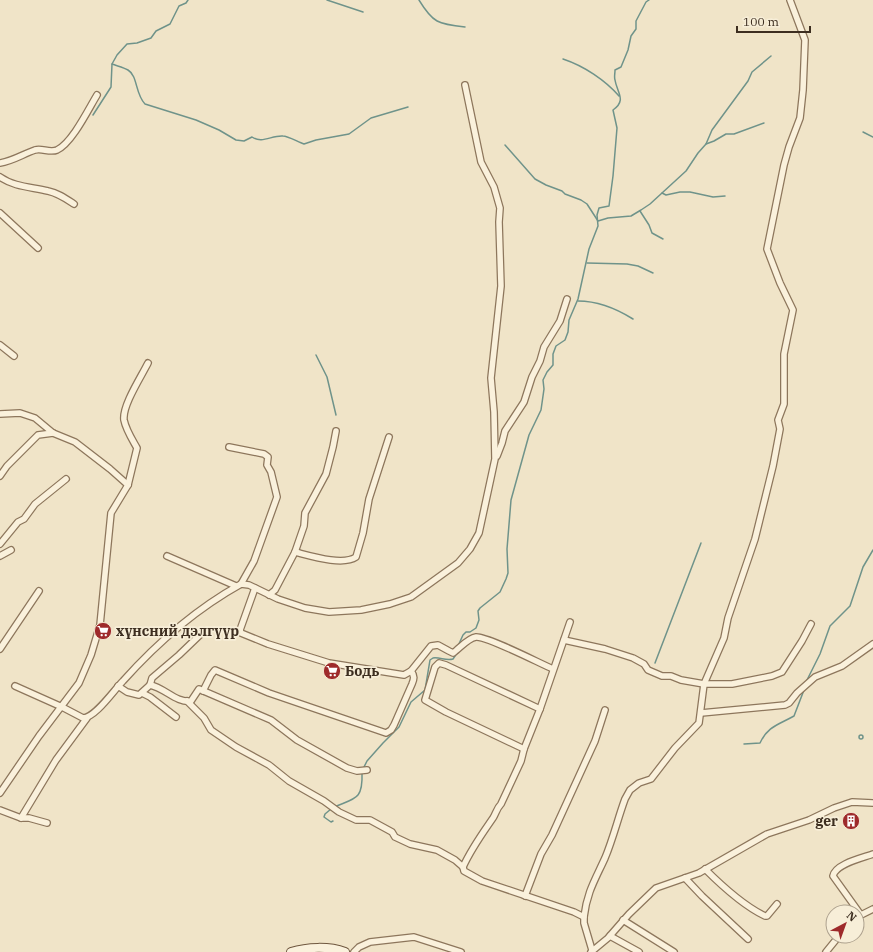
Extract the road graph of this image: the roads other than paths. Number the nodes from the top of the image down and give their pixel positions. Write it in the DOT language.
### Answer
graph roads {
  1 [pos="790,0"];
  2 [pos="465,85"];
  3 [pos="97,95"];
  4 [pos="0,163"];
  5 [pos="0,177"];
  6 [pos="74,204"];
  7 [pos="0,213"];
  8 [pos="38,248"];
  9 [pos="567,299"];
  10 [pos="0,345"];
  11 [pos="14,356"];
  12 [pos="148,364"];
  13 [pos="0,414"];
  14 [pos="336,431"];
  15 [pos="53,433"];
  16 [pos="390,437"];
  17 [pos="229,448"];
  18 [pos="496,459"];
  19 [pos="0,476"];
  20 [pos="66,479"];
  21 [pos="128,485"];
  22 [pos="0,544"];
  23 [pos="11,550"];
  24 [pos="295,552"];
  25 [pos="0,556"];
  26 [pos="167,556"];
  27 [pos="238,585"];
  28 [pos="255,588"];
  29 [pos="39,591"];
  30 [pos="269,595"];
  31 [pos="570,622"];
  32 [pos="811,624"];
  33 [pos="204,631"];
  34 [pos="564,640"];
  35 [pos="873,644"];
  36 [pos="0,649"];
  37 [pos="553,670"];
  38 [pos="411,671"];
  39 [pos="704,684"];
  40 [pos="150,685"];
  41 [pos="15,686"];
  42 [pos="118,686"];
  43 [pos="203,691"];
  44 [pos="142,693"];
  45 [pos="187,701"];
  46 [pos="62,707"];
  47 [pos="540,709"];
  48 [pos="605,710"];
  49 [pos="701,713"];
  50 [pos="176,717"];
  51 [pos="87,718"];
  52 [pos="524,748"];
  53 [pos="367,770"];
  54 [pos="0,793"];
  55 [pos="873,803"];
  56 [pos="0,810"];
  57 [pos="21,818"];
  58 [pos="47,823"];
  59 [pos="873,854"];
  60 [pos="462,867"];
  61 [pos="706,869"];
  62 [pos="685,878"];
  63 [pos="526,896"];
  64 [pos="777,904"];
  65 [pos="851,904"];
  66 [pos="584,917"];
  67 [pos="623,920"];
  68 [pos="610,936"];
  69 [pos="748,939"];
  70 [pos="832,944"];
  71 [pos="592,951"];
  72 [pos="291,952"];
  73 [pos="345,952"];
  74 [pos="354,952"];
  75 [pos="461,952"];
  76 [pos="639,952"];
  77 [pos="674,952"];
  78 [pos="826,952"];
  1 -- 39 [label="street"];
  2 -- 18 [label="street"];
  3 -- 4 [label="street"];
  5 -- 6 [label="street"];
  7 -- 8 [label="street"];
  9 -- 18 [label="street"];
  10 -- 11 [label="street"];
  12 -- 21 [label="street"];
  13 -- 15 [label="street"];
  14 -- 24 [label="street"];
  15 -- 19 [label="street"];
  15 -- 21 [label="street"];
  16 -- 24 [label="street"];
  17 -- 27 [label="street"];
  18 -- 30 [label="street"];
  20 -- 22 [label="street"];
  21 -- 46 [label="street"];
  23 -- 25 [label="street"];
  24 -- 30 [label="street"];
  26 -- 27 [label="street"];
  27 -- 28 [label="street"];
  27 -- 42 [label="street"];
  28 -- 30 [label="street"];
  28 -- 38 [label="street"];
  29 -- 36 [label="street"];
  31 -- 34 [label="street"];
  32 -- 39 [label="street"];
  33 -- 40 [label="street"];
  34 -- 37 [label="street"];
  34 -- 39 [label="street"];
  35 -- 49 [label="street"];
  37 -- 38 [label="street"];
  37 -- 47 [label="street"];
  38 -- 43 [label="street"];
  39 -- 49 [label="street"];
  40 -- 44 [label="street"];
  40 -- 45 [label="street"];
  41 -- 46 [label="street"];
  42 -- 44 [label="street"];
  42 -- 51 [label="street"];
  43 -- 45 [label="street"];
  43 -- 53 [label="street"];
  44 -- 50 [label="street"];
  45 -- 60 [label="street"];
  46 -- 51 [label="street"];
  46 -- 54 [label="street"];
  47 -- 52 [label="street"];
  47 -- 52 [label="street"];
  48 -- 63 [label="street"];
  49 -- 66 [label="street"];
  51 -- 57 [label="street"];
  52 -- 60 [label="street"];
  55 -- 61 [label="street"];
  56 -- 57 [label="street"];
  57 -- 58 [label="street"];
  59 -- 65 [label="street"];
  60 -- 63 [label="street"];
  61 -- 62 [label="street"];
  61 -- 64 [label="street"];
  62 -- 67 [label="street"];
  62 -- 69 [label="street"];
  63 -- 66 [label="street"];
  66 -- 71 [label="street"];
  67 -- 68 [label="street"];
  67 -- 77 [label="street"];
  68 -- 71 [label="street"];
  68 -- 76 [label="street"];
  70 -- 78 [label="street"];
  72 -- 73 [label="main road"];
  74 -- 75 [label="street"];
}
